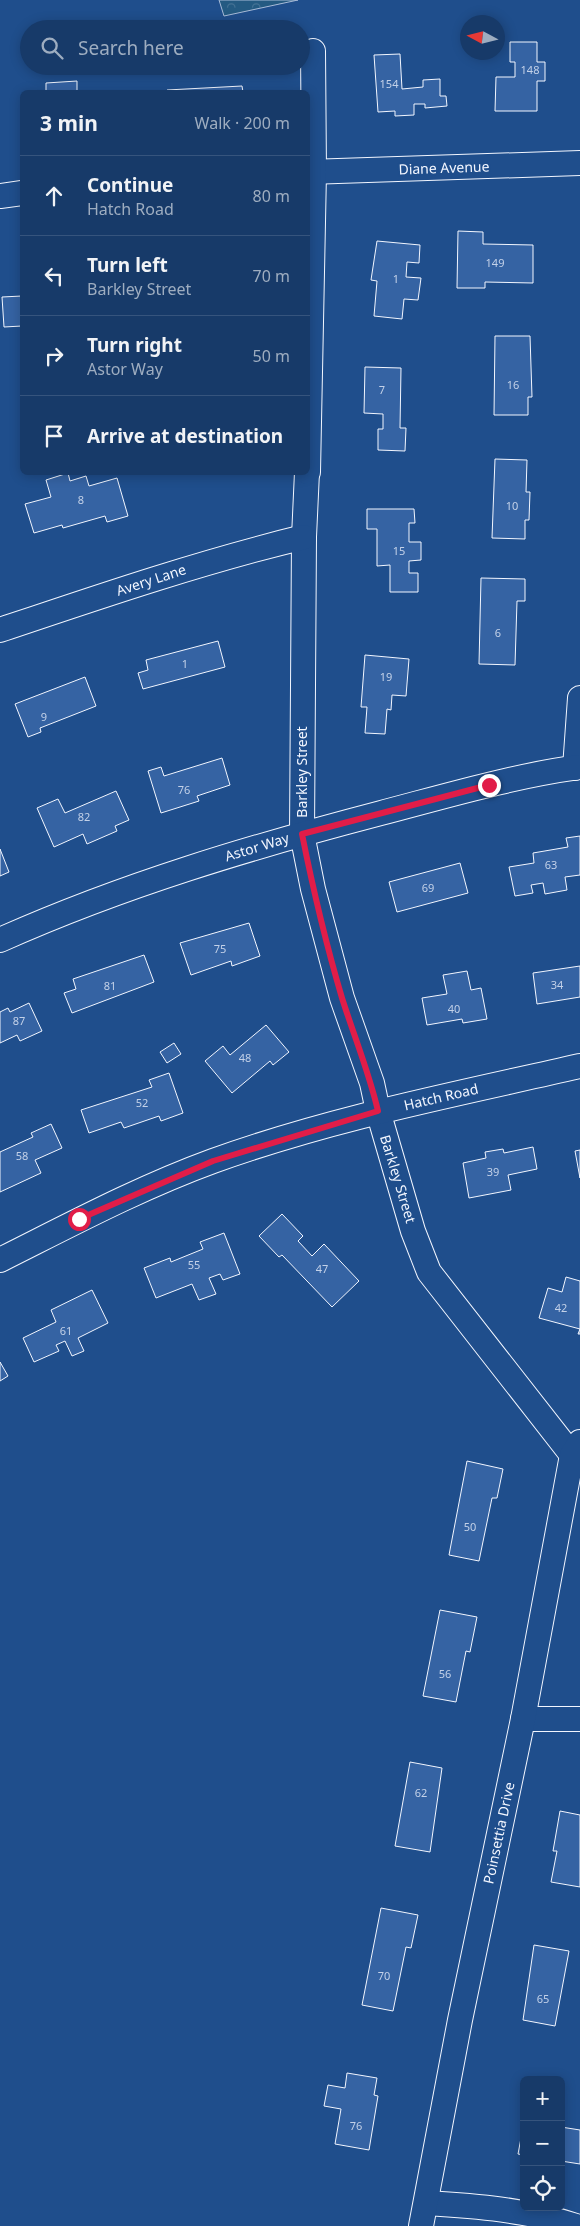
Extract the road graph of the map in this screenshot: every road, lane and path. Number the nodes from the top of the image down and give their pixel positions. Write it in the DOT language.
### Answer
graph roads {
  1 [pos="313,51"];
  2 [pos="580,163"];
  3 [pos="311,172"];
  4 [pos="20,193"];
  5 [pos="0,196"];
  6 [pos="310,272"];
  7 [pos="308,475"];
  8 [pos="304,537"];
  9 [pos="0,630"];
  10 [pos="580,698"];
  11 [pos="578,768"];
  12 [pos="302,834"];
  13 [pos="0,940"];
  14 [pos="580,1066"];
  15 [pos="378,1111"];
  16 [pos="0,1260"];
  17 [pos="576,1449"];
  18 [pos="523,1719"];
  19 [pos="580,1719"];
  20 [pos="426,2203"];
  21 [pos="421,2226"];
  22 [pos="576,2226"];
  1 -- 3 [label="street, Barkley Street"];
  2 -- 3 [label="street, Diane Avenue"];
  3 -- 6 [label="street, Barkley Street"];
  4 -- 5 [label="street"];
  7 -- 8 [label="street, Barkley Street"];
  8 -- 9 [label="street, Avery Lane"];
  8 -- 12 [label="street, Barkley Street"];
  10 -- 11 [label="street"];
  11 -- 12 [label="street, Astor Way"];
  12 -- 13 [label="street, Astor Way"];
  12 -- 15 [label="street, Barkley Street"];
  14 -- 15 [label="street, Hatch Road"];
  15 -- 16 [label="street, Hatch Road"];
  15 -- 17 [label="street, Barkley Street"];
  17 -- 18 [label="street, Poinsettia Drive"];
  18 -- 19 [label="street"];
  18 -- 20 [label="street, Poinsettia Drive"];
  20 -- 21 [label="street, Poinsettia Drive"];
  20 -- 22 [label="street"];
}
